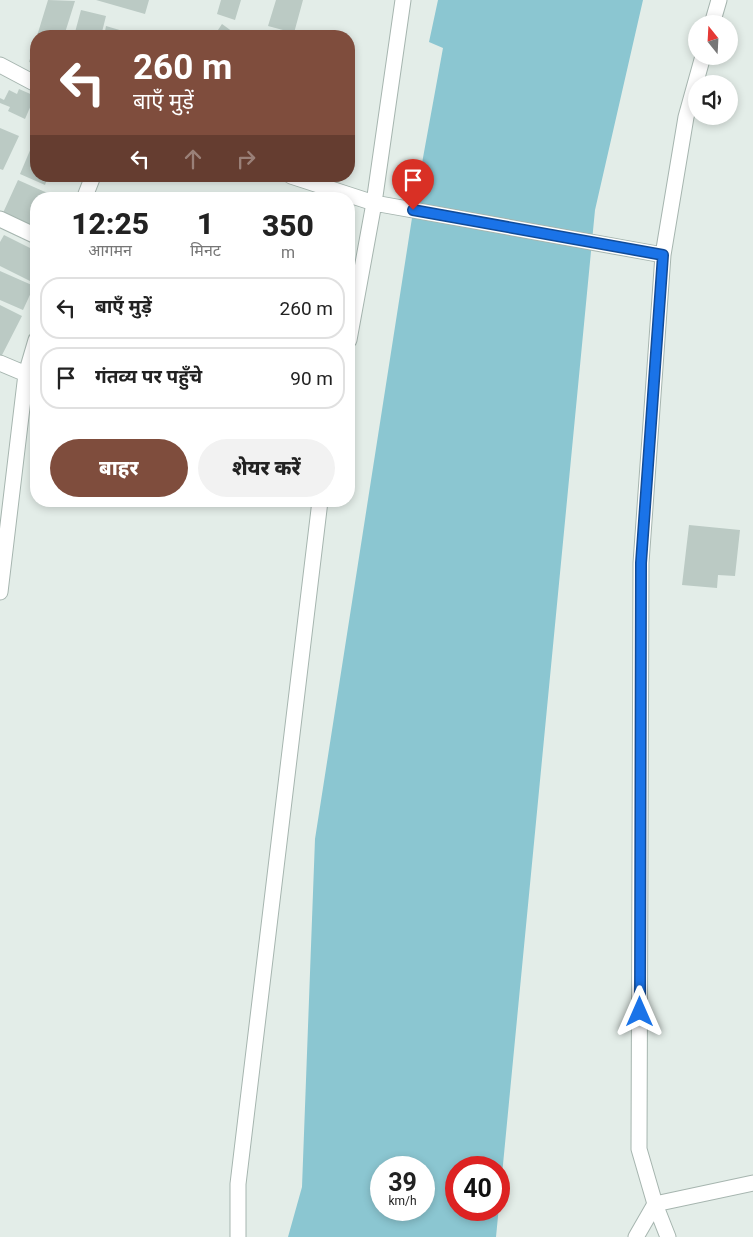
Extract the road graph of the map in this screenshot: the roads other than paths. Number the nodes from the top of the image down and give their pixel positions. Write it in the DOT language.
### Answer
graph roads {
  1 [pos="403,0"];
  2 [pos="719,0"];
  3 [pos="715,15"];
  4 [pos="0,65"];
  5 [pos="700,65"];
  6 [pos="30,81"];
  7 [pos="309,182"];
  8 [pos="340,192"];
  9 [pos="355,197"];
  10 [pos="374,203"];
  11 [pos="0,219"];
  12 [pos="30,233"];
  13 [pos="663,255"];
  14 [pos="355,307"];
  15 [pos="30,360"];
  16 [pos="0,363"];
  17 [pos="26,374"];
  18 [pos="319,507"];
  19 [pos="0,592"];
  20 [pos="753,1183"];
  21 [pos="655,1204"];
  22 [pos="238,1237"];
  23 [pos="636,1237"];
  24 [pos="668,1237"];
  1 -- 10 [label="street"];
  2 -- 3 [label="street"];
  4 -- 6 [label="street"];
  5 -- 13 [label="street"];
  7 -- 8 [label="street"];
  9 -- 10 [label="street"];
  10 -- 13 [label="street"];
  10 -- 14 [label="street"];
  11 -- 12 [label="street"];
  13 -- 21 [label="street"];
  15 -- 17 [label="street"];
  16 -- 17 [label="street"];
  17 -- 19 [label="street"];
  18 -- 22 [label="street"];
  20 -- 21 [label="street"];
  21 -- 23 [label="street"];
  21 -- 24 [label="street"];
}
